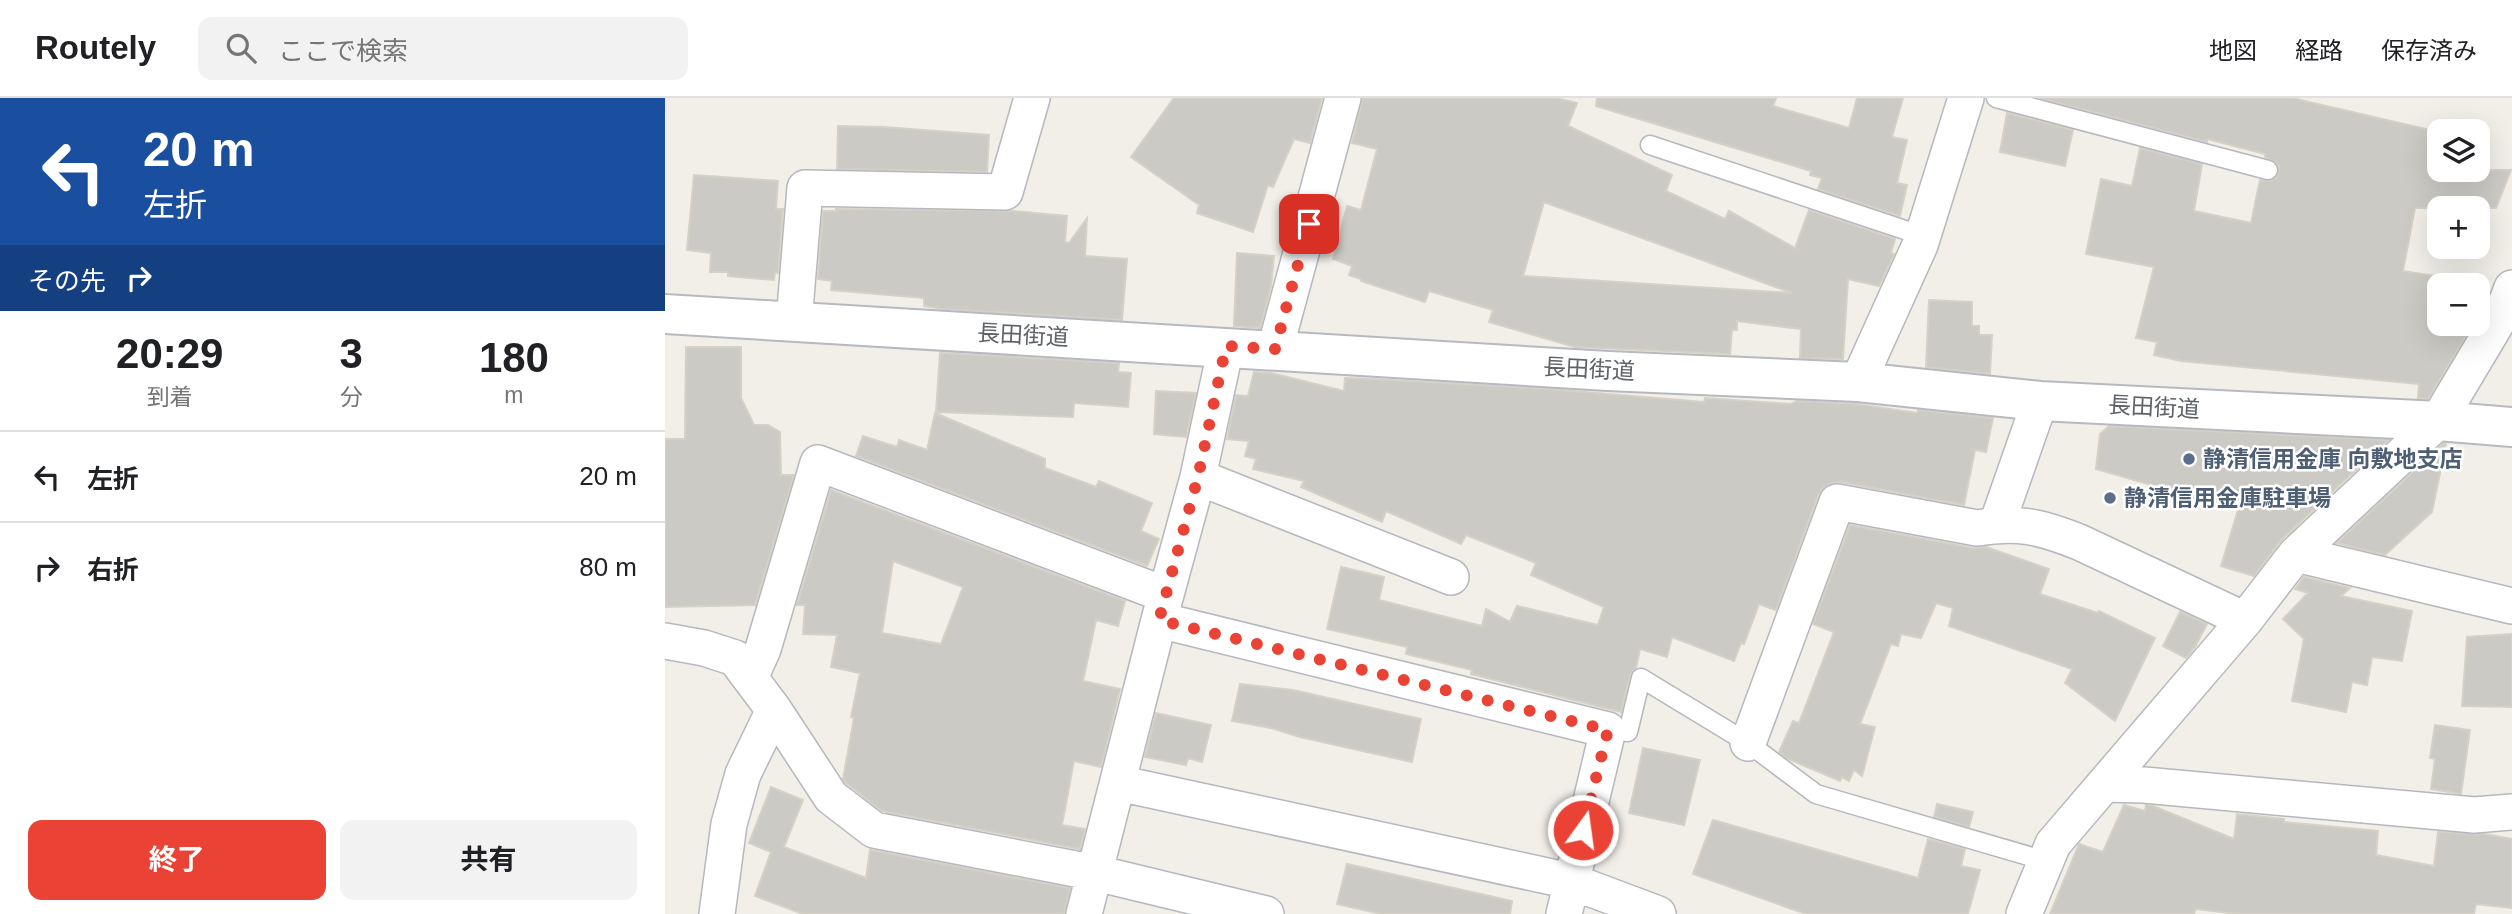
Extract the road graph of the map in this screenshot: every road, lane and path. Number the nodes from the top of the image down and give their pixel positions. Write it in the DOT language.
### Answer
graph roads {
  1 [pos="1033,98"];
  2 [pos="1343,98"];
  3 [pos="1966,98"];
  4 [pos="1996,98"];
  5 [pos="1650,145"];
  6 [pos="2268,170"];
  7 [pos="1923,236"];
  8 [pos="2512,288"];
  9 [pos="665,314"];
  10 [pos="794,321"];
  11 [pos="1226,346"];
  12 [pos="1275,349"];
  13 [pos="1858,382"];
  14 [pos="2040,401"];
  15 [pos="2438,421"];
  16 [pos="2512,427"];
  17 [pos="1198,477"];
  18 [pos="1997,524"];
  19 [pos="2296,554"];
  20 [pos="1451,577"];
  21 [pos="2512,606"];
  22 [pos="1163,607"];
  23 [pos="2245,620"];
  24 [pos="665,641"];
  25 [pos="750,678"];
  26 [pos="774,710"];
  27 [pos="1608,730"];
  28 [pos="1748,743"];
  29 [pos="1118,783"];
  30 [pos="2105,784"];
  31 [pos="2512,812"];
  32 [pos="2046,861"];
  33 [pos="1096,873"];
  34 [pos="1567,897"];
  35 [pos="717,914"];
  36 [pos="1084,914"];
  37 [pos="1266,914"];
  38 [pos="1658,914"];
  39 [pos="2024,914"];
  1 -- 10 [label="street"];
  2 -- 12 [label="street"];
  3 -- 7 [label="street"];
  4 -- 6 [label="lane"];
  5 -- 7 [label="lane"];
  7 -- 13 [label="street"];
  8 -- 15 [label="street"];
  9 -- 10 [label="main road, 長田街道"];
  10 -- 11 [label="main road, 長田街道"];
  11 -- 12 [label="main road, 長田街道"];
  11 -- 17 [label="street"];
  12 -- 13 [label="main road, 長田街道"];
  13 -- 14 [label="main road, 長田街道"];
  14 -- 15 [label="main road, 長田街道"];
  14 -- 18 [label="street"];
  15 -- 16 [label="main road, 長田街道"];
  15 -- 19 [label="street"];
  17 -- 20 [label="street"];
  17 -- 22 [label="street"];
  18 -- 23 [label="street"];
  18 -- 28 [label="street"];
  19 -- 21 [label="street"];
  19 -- 23 [label="street"];
  22 -- 25 [label="street"];
  22 -- 27 [label="street"];
  22 -- 29 [label="street"];
  23 -- 30 [label="street"];
  24 -- 25 [label="street"];
  25 -- 26 [label="street"];
  26 -- 33 [label="street"];
  26 -- 35 [label="street"];
  27 -- 28 [label="lane"];
  27 -- 34 [label="street"];
  28 -- 32 [label="lane"];
  29 -- 33 [label="street"];
  29 -- 34 [label="street"];
  30 -- 31 [label="street"];
  30 -- 32 [label="street"];
  32 -- 39 [label="street"];
  33 -- 36 [label="street"];
  33 -- 37 [label="street"];
  34 -- 38 [label="street"];
}
